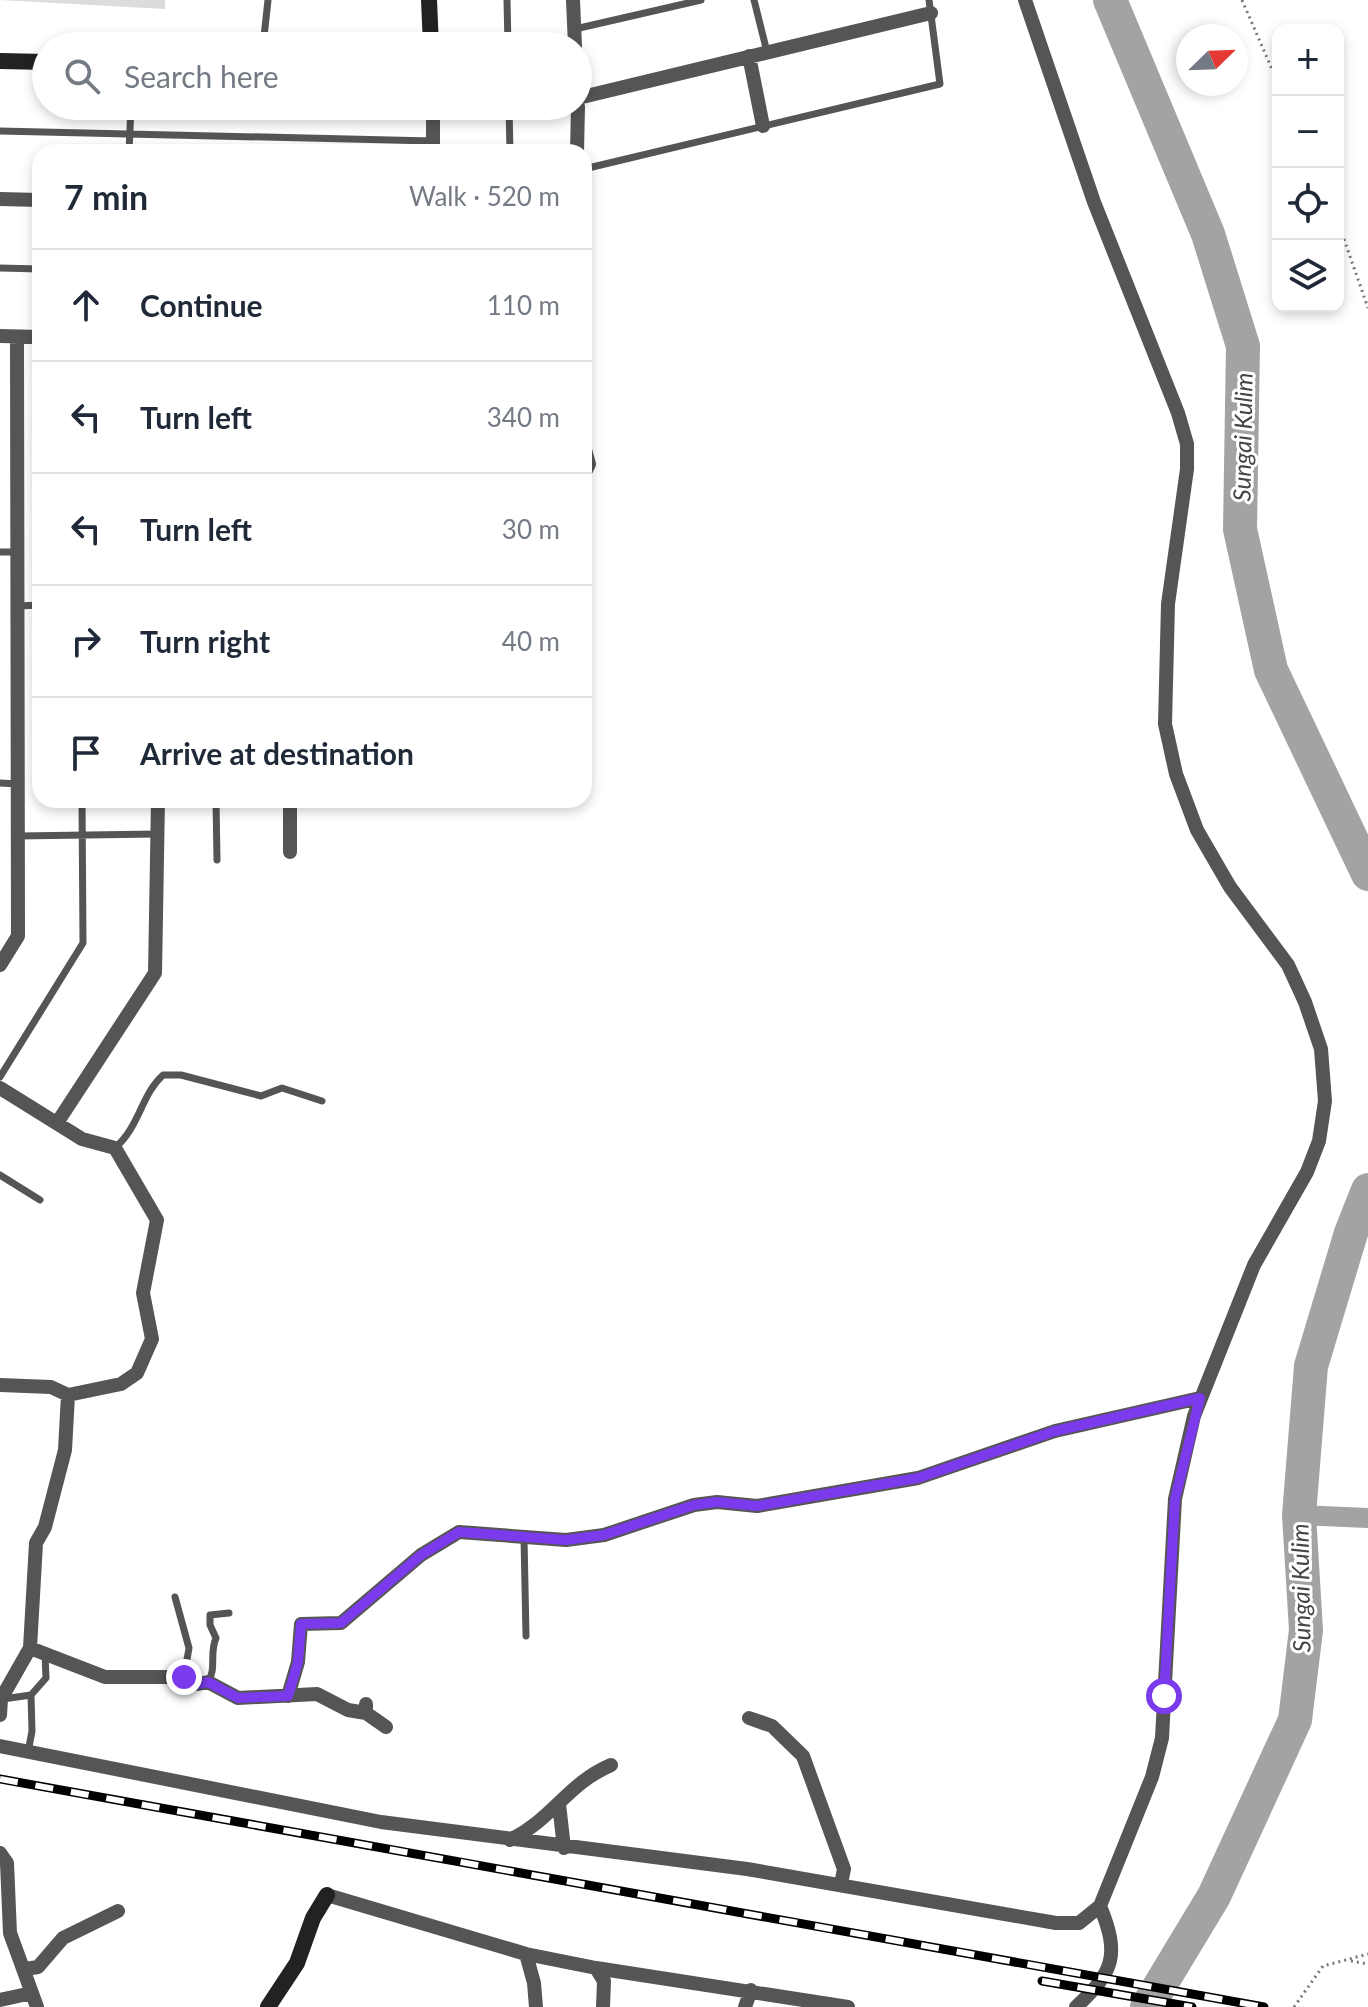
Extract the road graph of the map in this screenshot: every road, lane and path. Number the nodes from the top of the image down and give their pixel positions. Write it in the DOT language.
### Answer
graph roads {
  1 [pos="268,0"];
  2 [pos="429,0"];
  3 [pos="507,0"];
  4 [pos="573,0"];
  5 [pos="701,0"];
  6 [pos="754,0"];
  7 [pos="1025,0"];
  8 [pos="1242,0"];
  9 [pos="930,6"];
  10 [pos="575,29"];
  11 [pos="265,32"];
  12 [pos="430,32"];
  13 [pos="508,32"];
  14 [pos="767,52"];
  15 [pos="749,56"];
  16 [pos="0,61"];
  17 [pos="32,62"];
  18 [pos="1272,69"];
  19 [pos="592,95"];
  20 [pos="130,120"];
  21 [pos="433,120"];
  22 [pos="509,120"];
  23 [pos="578,120"];
  24 [pos="763,126"];
  25 [pos="0,131"];
  26 [pos="130,133"];
  27 [pos="129,144"];
  28 [pos="368,144"];
  29 [pos="433,144"];
  30 [pos="510,144"];
  31 [pos="577,144"];
  32 [pos="592,167"];
  33 [pos="0,199"];
  34 [pos="32,200"];
  35 [pos="1344,239"];
  36 [pos="0,268"];
  37 [pos="32,269"];
  38 [pos="1368,308"];
  39 [pos="0,336"];
  40 [pos="17,337"];
  41 [pos="32,337"];
  42 [pos="0,552"];
  43 [pos="18,552"];
  44 [pos="32,605"];
  45 [pos="18,606"];
  46 [pos="0,783"];
  47 [pos="18,784"];
  48 [pos="82,808"];
  49 [pos="158,808"];
  50 [pos="216,808"];
  51 [pos="290,808"];
  52 [pos="157,834"];
  53 [pos="82,835"];
  54 [pos="18,836"];
  55 [pos="290,852"];
  56 [pos="217,860"];
  57 [pos="0,965"];
  58 [pos="0,1077"];
  59 [pos="0,1088"];
  60 [pos="322,1101"];
  61 [pos="57,1123"];
  62 [pos="115,1148"];
  63 [pos="0,1175"];
  64 [pos="40,1200"];
  65 [pos="0,1385"];
  66 [pos="68,1395"];
  67 [pos="1200,1398"];
  68 [pos="524,1538"];
  69 [pos="175,1597"];
  70 [pos="229,1613"];
  71 [pos="526,1636"];
  72 [pos="30,1648"];
  73 [pos="45,1653"];
  74 [pos="184,1677"];
  75 [pos="208,1682"];
  76 [pos="31,1695"];
  77 [pos="288,1696"];
  78 [pos="1,1699"];
  79 [pos="0,1715"];
  80 [pos="749,1718"];
  81 [pos="386,1727"];
  82 [pos="0,1746"];
  83 [pos="28,1752"];
  84 [pos="611,1765"];
  85 [pos="559,1804"];
  86 [pos="509,1841"];
  87 [pos="564,1848"];
  88 [pos="0,1853"];
  89 [pos="841,1884"];
  90 [pos="327,1895"];
  91 [pos="1100,1906"];
  92 [pos="118,1911"];
  93 [pos="5,1932"];
  94 [pos="526,1954"];
  95 [pos="1368,1954"];
  96 [pos="1347,1960"];
  97 [pos="1368,1964"];
  98 [pos="596,1968"];
  99 [pos="25,1969"];
  100 [pos="751,1990"];
  101 [pos="0,2000"];
  102 [pos="35,2000"];
  103 [pos="268,2007"];
  104 [pos="536,2007"];
  105 [pos="603,2007"];
  106 [pos="745,2007"];
  107 [pos="848,2007"];
  108 [pos="1076,2007"];
  109 [pos="1294,2007"];
  1 -- 11 [label="lane"];
  2 -- 12 [label="street"];
  3 -- 13 [label="lane"];
  4 -- 10 [label="street"];
  5 -- 10 [label="lane"];
  6 -- 14 [label="lane"];
  7 -- 67 [label="street"];
  8 -- 18 [label="path"];
  9 -- 14 [label="street"];
  9 -- 24 [label="lane"];
  14 -- 15 [label="street"];
  15 -- 19 [label="street"];
  15 -- 24 [label="street"];
  16 -- 17 [label="street"];
  20 -- 26 [label="lane"];
  21 -- 29 [label="street"];
  22 -- 30 [label="lane"];
  23 -- 31 [label="street"];
  24 -- 32 [label="lane"];
  25 -- 26 [label="lane"];
  26 -- 27 [label="lane"];
  26 -- 28 [label="lane"];
  33 -- 34 [label="street"];
  35 -- 38 [label="path"];
  36 -- 37 [label="lane"];
  39 -- 40 [label="street"];
  40 -- 41 [label="street"];
  40 -- 43 [label="street"];
  42 -- 43 [label="lane"];
  43 -- 45 [label="street"];
  44 -- 45 [label="lane"];
  45 -- 47 [label="street"];
  46 -- 47 [label="lane"];
  47 -- 54 [label="street"];
  48 -- 53 [label="lane"];
  49 -- 52 [label="street"];
  50 -- 56 [label="lane"];
  51 -- 55 [label="street"];
  52 -- 53 [label="lane"];
  52 -- 61 [label="street"];
  53 -- 54 [label="lane"];
  53 -- 58 [label="lane"];
  54 -- 57 [label="street"];
  59 -- 61 [label="street"];
  60 -- 62 [label="lane"];
  61 -- 62 [label="street"];
  62 -- 66 [label="street"];
  63 -- 64 [label="lane"];
  65 -- 66 [label="street"];
  66 -- 72 [label="street"];
  67 -- 68 [label="street"];
  67 -- 91 [label="street"];
  68 -- 71 [label="lane"];
  68 -- 77 [label="street"];
  69 -- 74 [label="lane"];
  70 -- 75 [label="lane"];
  72 -- 73 [label="street"];
  72 -- 78 [label="street"];
  73 -- 74 [label="street"];
  73 -- 76 [label="lane"];
  74 -- 75 [label="street"];
  75 -- 77 [label="street"];
  76 -- 78 [label="lane"];
  76 -- 83 [label="lane"];
  77 -- 81 [label="street"];
  78 -- 79 [label="street"];
  80 -- 89 [label="street"];
  82 -- 83 [label="street"];
  83 -- 86 [label="street"];
  84 -- 85 [label="street"];
  85 -- 86 [label="street"];
  85 -- 87 [label="street"];
  86 -- 87 [label="street"];
  87 -- 89 [label="street"];
  88 -- 93 [label="street"];
  89 -- 91 [label="street"];
  90 -- 94 [label="street"];
  90 -- 103 [label="street"];
  91 -- 108 [label="street"];
  92 -- 99 [label="street"];
  93 -- 99 [label="street"];
  94 -- 98 [label="street"];
  94 -- 104 [label="street"];
  95 -- 96 [label="path"];
  96 -- 97 [label="path"];
  96 -- 109 [label="path"];
  98 -- 100 [label="street"];
  98 -- 105 [label="street"];
  99 -- 102 [label="street"];
  100 -- 106 [label="street"];
  100 -- 107 [label="street"];
  101 -- 102 [label="street"];
}
